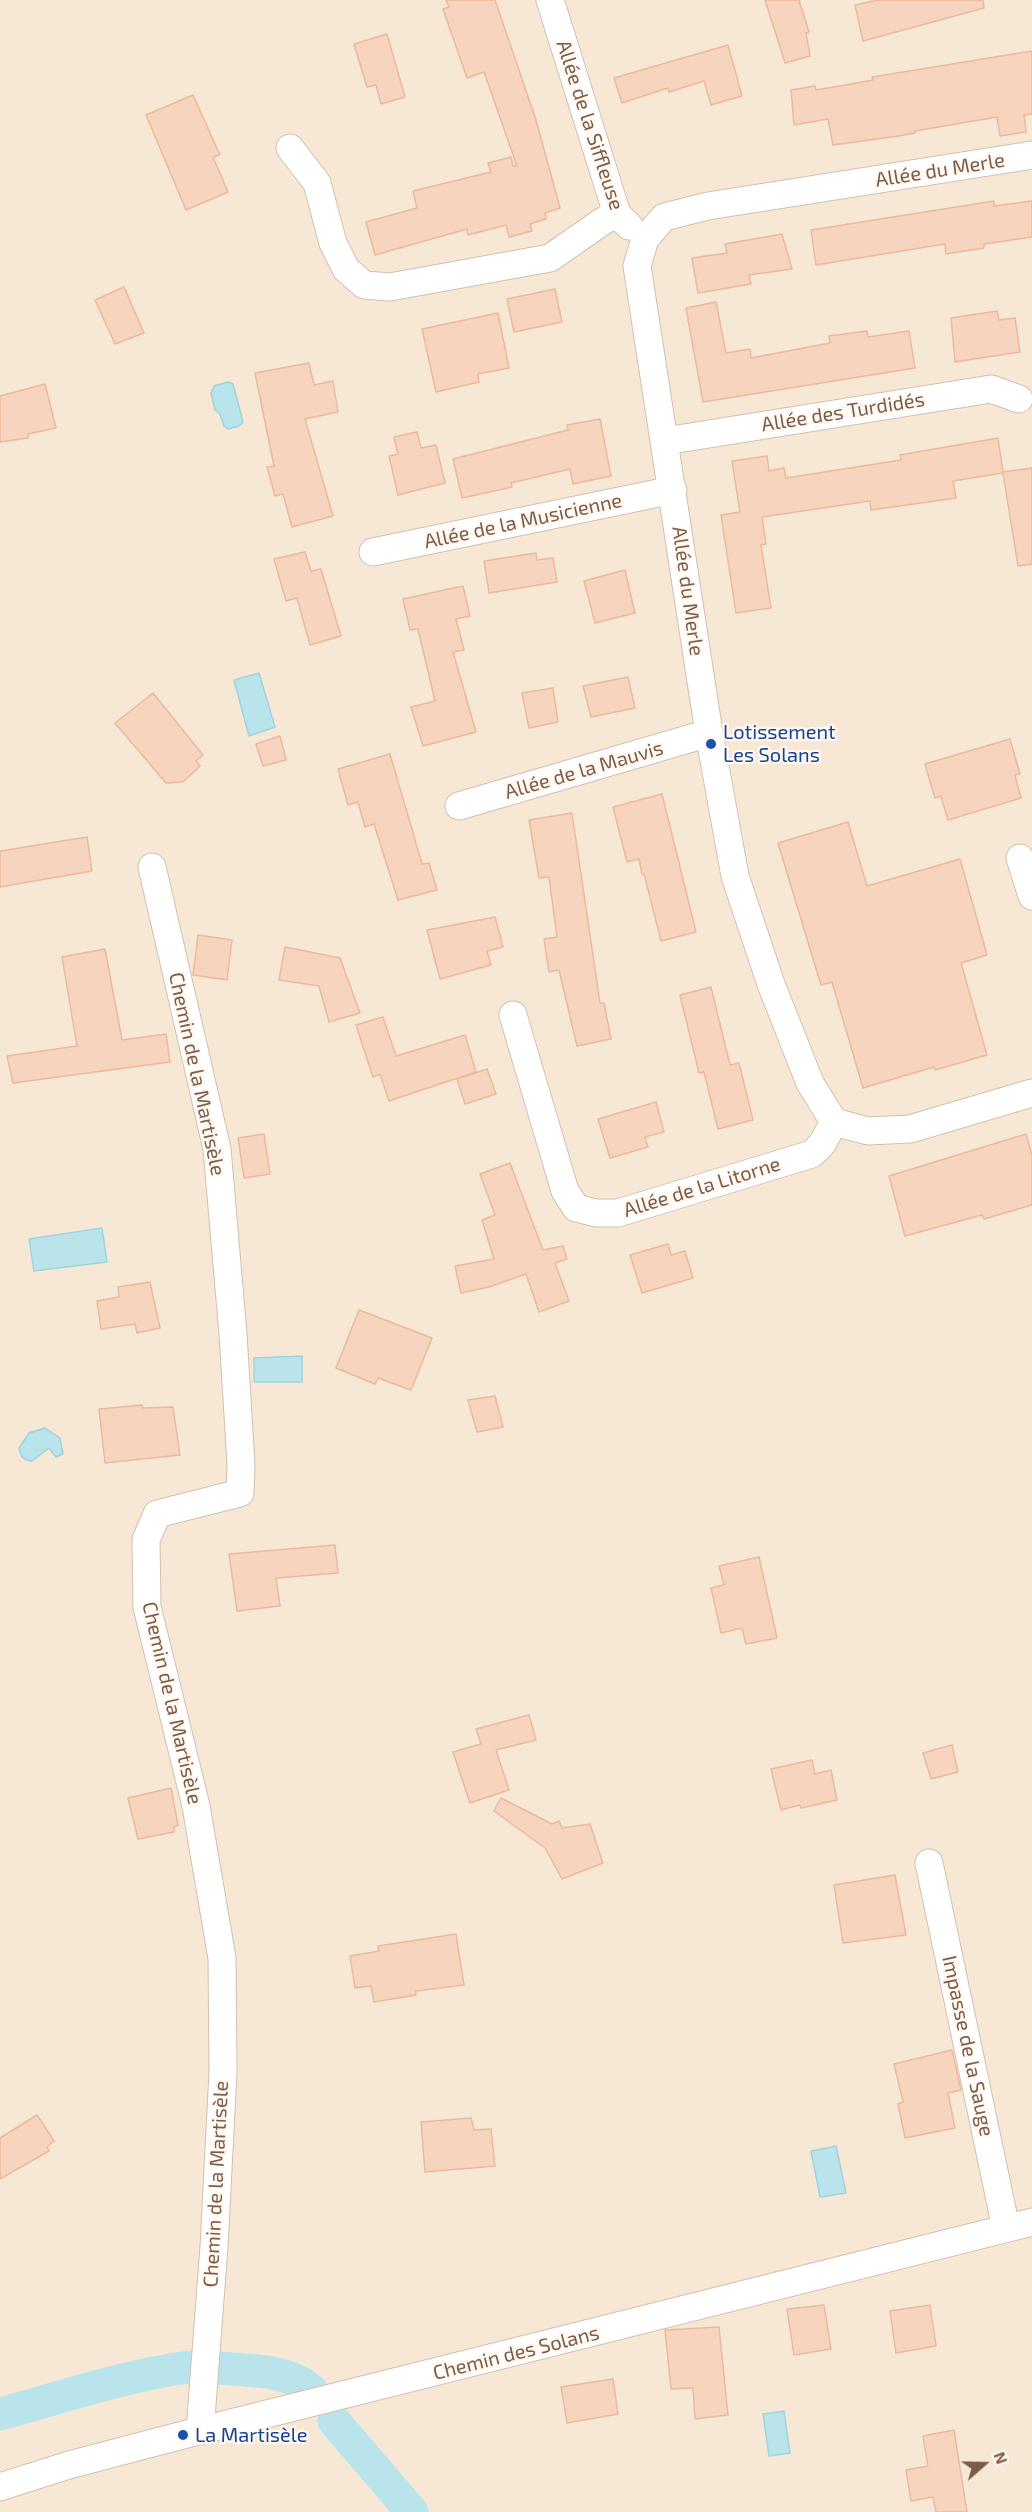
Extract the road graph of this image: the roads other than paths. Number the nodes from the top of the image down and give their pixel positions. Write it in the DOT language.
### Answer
graph roads {
  1 [pos="550,0"];
  2 [pos="290,148"];
  3 [pos="1032,155"];
  4 [pos="617,214"];
  5 [pos="645,239"];
  6 [pos="1018,399"];
  7 [pos="665,441"];
  8 [pos="673,490"];
  9 [pos="373,552"];
  10 [pos="709,733"];
  11 [pos="459,806"];
  12 [pos="1020,858"];
  13 [pos="152,867"];
  14 [pos="1032,896"];
  15 [pos="513,1015"];
  16 [pos="1032,1093"];
  17 [pos="834,1122"];
  18 [pos="929,1863"];
  19 [pos="1019,2225"];
  20 [pos="200,2431"];
  21 [pos="0,2487"];
  1 -- 4 [label="street, Allée de la Siffleuse"];
  2 -- 4 [label="street"];
  3 -- 5 [label="street, Allée du Merle"];
  4 -- 5 [label="street, Allée de la Siffleuse"];
  5 -- 7 [label="street, Allée du Merle"];
  6 -- 7 [label="street, Allée des Turdidés"];
  7 -- 8 [label="street, Allée du Merle"];
  8 -- 9 [label="street, Allée de la Musicienne"];
  8 -- 10 [label="street, Allée du Merle"];
  10 -- 11 [label="street, Allée de la Mauvis"];
  10 -- 17 [label="street, Allée du Merle"];
  12 -- 14 [label="street"];
  13 -- 20 [label="street, Chemin de la Martisèle"];
  15 -- 17 [label="street, Allée de la Litorne"];
  16 -- 17 [label="street"];
  18 -- 19 [label="street, Impasse de la Sauge"];
  19 -- 20 [label="street, Chemin des Solans"];
  20 -- 21 [label="street, Chemin des Solans"];
}
